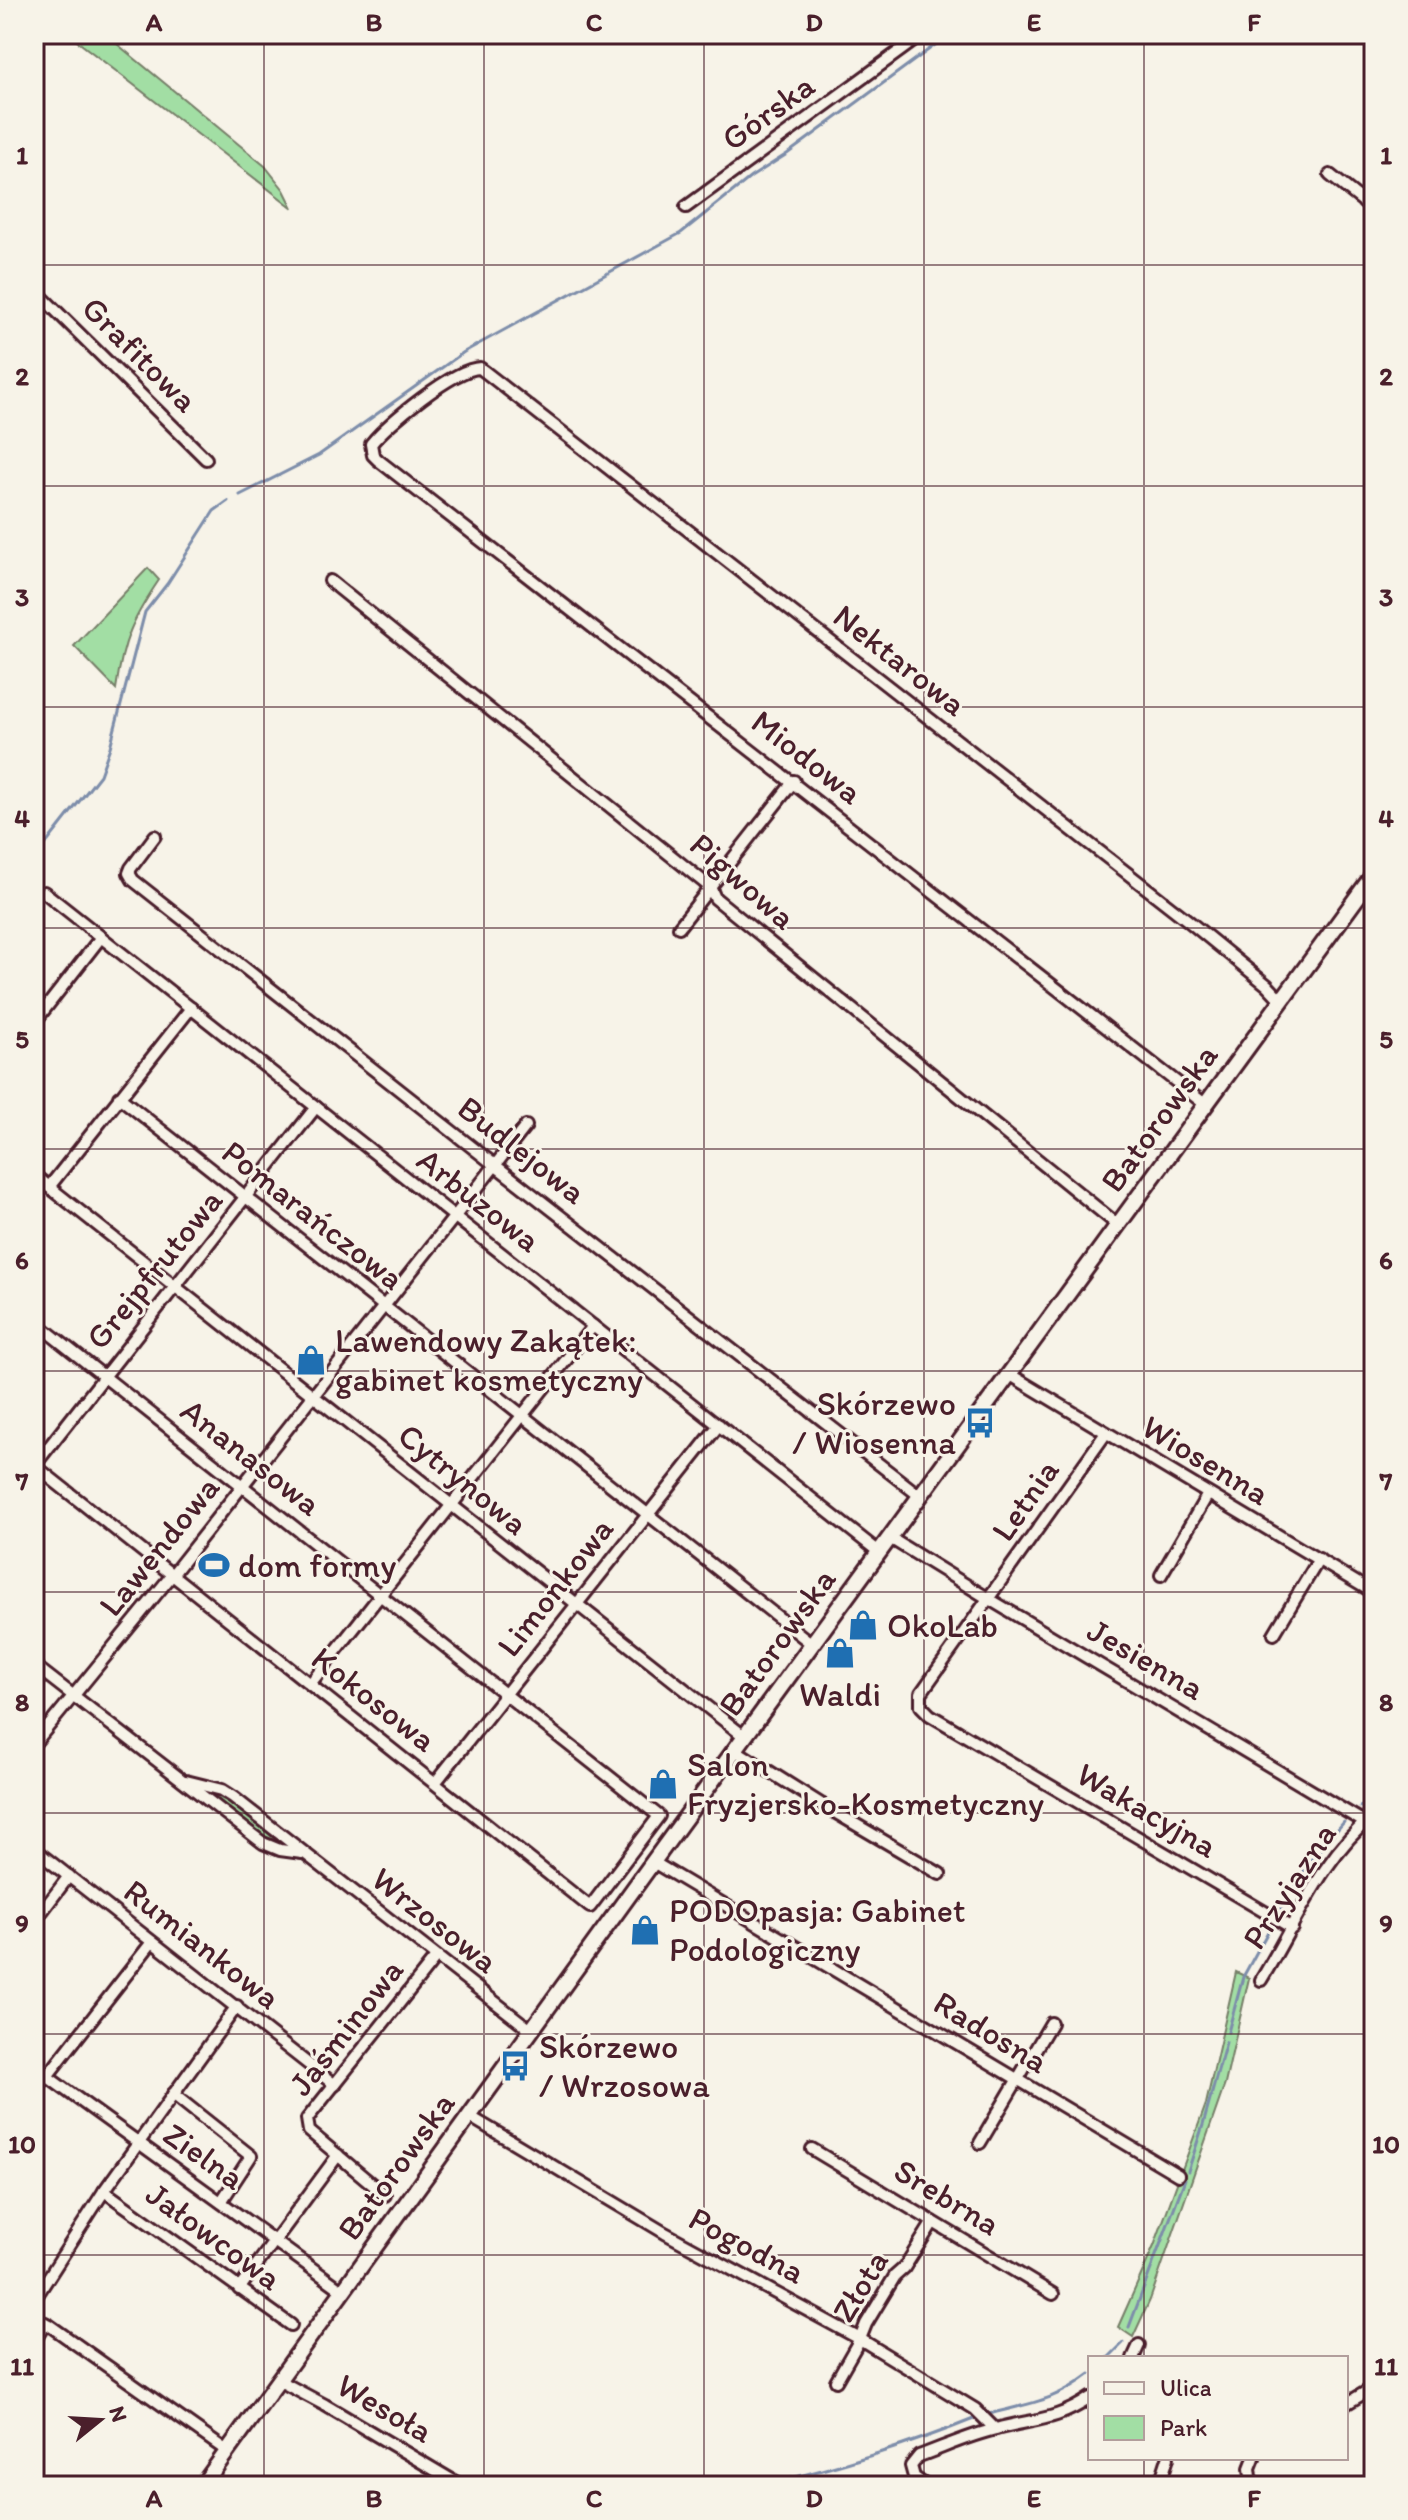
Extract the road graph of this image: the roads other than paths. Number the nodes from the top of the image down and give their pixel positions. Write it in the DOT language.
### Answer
graph roads {
  1 [pos="923,34"];
  2 [pos="1330,175"];
  3 [pos="1374,190"];
  4 [pos="1364,203"];
  5 [pos="686,207"];
  6 [pos="1374,210"];
  7 [pos="34,289"];
  8 [pos="480,368"];
  9 [pos="206,459"];
  10 [pos="330,581"];
  11 [pos="794,781"];
  12 [pos="155,836"];
  13 [pos="1374,874"];
  14 [pos="710,887"];
  15 [pos="44,892"];
  16 [pos="679,927"];
  17 [pos="101,937"];
  18 [pos="1282,1001"];
  19 [pos="191,1008"];
  20 [pos="34,1023"];
  21 [pos="119,1097"];
  22 [pos="1206,1105"];
  23 [pos="316,1107"];
  24 [pos="526,1126"];
  25 [pos="496,1166"];
  26 [pos="34,1175"];
  27 [pos="49,1187"];
  28 [pos="246,1198"];
  29 [pos="455,1216"];
  30 [pos="1118,1225"];
  31 [pos="176,1286"];
  32 [pos="384,1306"];
  33 [pos="34,1321"];
  34 [pos="593,1326"];
  35 [pos="1009,1374"];
  36 [pos="104,1377"];
  37 [pos="314,1395"];
  38 [pos="523,1416"];
  39 [pos="719,1425"];
  40 [pos="1106,1433"];
  41 [pos="34,1466"];
  42 [pos="242,1485"];
  43 [pos="1208,1494"];
  44 [pos="920,1496"];
  45 [pos="451,1505"];
  46 [pos="648,1515"];
  47 [pos="890,1538"];
  48 [pos="879,1552"];
  49 [pos="1319,1559"];
  50 [pos="172,1575"];
  51 [pos="1161,1575"];
  52 [pos="1374,1593"];
  53 [pos="380,1595"];
  54 [pos="989,1599"];
  55 [pos="576,1604"];
  56 [pos="1274,1634"];
  57 [pos="812,1644"];
  58 [pos="34,1665"];
  59 [pos="310,1684"];
  60 [pos="506,1694"];
  61 [pos="74,1697"];
  62 [pos="745,1737"];
  63 [pos="34,1744"];
  64 [pos="735,1750"];
  65 [pos="186,1781"];
  66 [pos="435,1783"];
  67 [pos="659,1816"];
  68 [pos="1371,1822"];
  69 [pos="34,1849"];
  70 [pos="304,1853"];
  71 [pos="653,1862"];
  72 [pos="940,1874"];
  73 [pos="69,1876"];
  74 [pos="34,1922"];
  75 [pos="1292,1928"];
  76 [pos="152,1942"];
  77 [pos="436,1957"];
  78 [pos="1261,1980"];
  79 [pos="237,2006"];
  80 [pos="1051,2023"];
  81 [pos="532,2031"];
  82 [pos="34,2067"];
  83 [pos="46,2077"];
  84 [pos="1018,2081"];
  85 [pos="335,2085"];
  86 [pos="34,2093"];
  87 [pos="173,2094"];
  88 [pos="469,2116"];
  89 [pos="980,2143"];
  90 [pos="137,2144"];
  91 [pos="812,2149"];
  92 [pos="338,2155"];
  93 [pos="1178,2175"];
  94 [pos="104,2191"];
  95 [pos="385,2195"];
  96 [pos="221,2202"];
  97 [pos="933,2222"];
  98 [pos="276,2241"];
  99 [pos="239,2289"];
  100 [pos="342,2290"];
  101 [pos="1053,2294"];
  102 [pos="34,2300"];
  103 [pos="39,2320"];
  104 [pos="291,2325"];
  105 [pos="860,2339"];
  106 [pos="34,2342"];
  107 [pos="1139,2345"];
  108 [pos="1134,2356"];
  109 [pos="278,2380"];
  110 [pos="836,2381"];
  111 [pos="1374,2387"];
  112 [pos="1088,2399"];
  113 [pos="1348,2403"];
  114 [pos="995,2429"];
  115 [pos="227,2451"];
  116 [pos="1167,2460"];
  117 [pos="1253,2460"];
  118 [pos="202,2486"];
  119 [pos="462,2486"];
  120 [pos="926,2486"];
  121 [pos="1159,2486"];
  122 [pos="1252,2486"];
  1 -- 5 [label="street, Górska"];
  2 -- 4 [label="street"];
  3 -- 4 [label="street"];
  4 -- 6 [label="street"];
  7 -- 9 [label="street, Grafitowa"];
  8 -- 11 [label="street, Miodowa"];
  8 -- 18 [label="street, Nektarowa"];
  10 -- 14 [label="street, Pigwowa"];
  11 -- 14 [label="street"];
  11 -- 22 [label="street, Miodowa"];
  12 -- 25 [label="street, Budlejowa"];
  13 -- 18 [label="street, Batorowska"];
  14 -- 16 [label="street"];
  14 -- 30 [label="street, Pigwowa"];
  15 -- 17 [label="street, Arbuzowa"];
  17 -- 19 [label="street, Arbuzowa"];
  17 -- 20 [label="street"];
  18 -- 22 [label="street, Batorowska"];
  19 -- 21 [label="street"];
  19 -- 23 [label="street, Arbuzowa"];
  21 -- 27 [label="street"];
  21 -- 28 [label="street, Pomarańczowa"];
  22 -- 30 [label="street, Batorowska"];
  23 -- 28 [label="street, Grejpfrutowa"];
  23 -- 29 [label="street, Arbuzowa"];
  24 -- 25 [label="street, Lawendowa"];
  25 -- 29 [label="street, Lawendowa"];
  25 -- 44 [label="street, Budlejowa"];
  26 -- 27 [label="street, Cytrynowa"];
  27 -- 31 [label="street, Cytrynowa"];
  28 -- 31 [label="street, Grejpfrutowa"];
  28 -- 32 [label="street, Pomarańczowa"];
  29 -- 32 [label="street, Lawendowa"];
  29 -- 34 [label="street, Arbuzowa"];
  30 -- 35 [label="street, Batorowska"];
  31 -- 36 [label="street, Grejpfrutowa"];
  31 -- 37 [label="street, Cytrynowa"];
  32 -- 37 [label="street, Lawendowa"];
  32 -- 38 [label="street, Pomarańczowa"];
  33 -- 36 [label="street, Ananasowa"];
  34 -- 38 [label="street"];
  34 -- 39 [label="street, Arbuzowa"];
  35 -- 40 [label="street, Wiosenna"];
  35 -- 44 [label="street, Batorowska"];
  36 -- 41 [label="street, Grejpfrutowa"];
  36 -- 42 [label="street, Ananasowa"];
  37 -- 42 [label="street, Lawendowa"];
  37 -- 45 [label="street, Cytrynowa"];
  38 -- 45 [label="street"];
  38 -- 46 [label="street, Pomarańczowa"];
  39 -- 46 [label="street, Limonkowa"];
  39 -- 48 [label="street, Arbuzowa"];
  40 -- 43 [label="street, Wiosenna"];
  40 -- 54 [label="street, Letnia"];
  41 -- 50 [label="street, Kokosowa"];
  42 -- 50 [label="street, Lawendowa"];
  42 -- 53 [label="street, Ananasowa"];
  43 -- 49 [label="street, Wiosenna"];
  43 -- 51 [label="street"];
  44 -- 47 [label="street, Batorowska"];
  45 -- 53 [label="street"];
  45 -- 55 [label="street, Cytrynowa"];
  46 -- 55 [label="street, Limonkowa"];
  46 -- 57 [label="street, Pomarańczowa"];
  47 -- 48 [label="street, Batorowska"];
  47 -- 54 [label="street, Jesienna"];
  48 -- 57 [label="street, Batorowska"];
  49 -- 52 [label="street, Wiosenna"];
  49 -- 56 [label="street"];
  50 -- 59 [label="street, Kokosowa"];
  50 -- 61 [label="street, Lawendowa"];
  53 -- 59 [label="street"];
  53 -- 60 [label="street, Ananasowa"];
  54 -- 68 [label="street, Jesienna"];
  54 -- 75 [label="street, Wakacyjna"];
  55 -- 60 [label="street, Limonkowa"];
  55 -- 62 [label="street, Cytrynowa"];
  57 -- 62 [label="street, Batorowska"];
  58 -- 61 [label="street, Wrzosowa"];
  59 -- 66 [label="street, Kokosowa"];
  60 -- 66 [label="street, Limonkowa"];
  60 -- 67 [label="street, Ananasowa"];
  61 -- 63 [label="street, Lawendowa"];
  61 -- 65 [label="street, Wrzosowa"];
  62 -- 64 [label="street, Batorowska"];
  64 -- 71 [label="street, Batorowska"];
  64 -- 72 [label="street"];
  65 -- 70 [label="street, Wrzosowa"];
  65 -- 70 [label="street, Wrzosowa"];
  66 -- 67 [label="street, Kokosowa"];
  68 -- 75 [label="street, Przyjazna"];
  69 -- 73 [label="street, Rumiankowa"];
  70 -- 77 [label="street, Wrzosowa"];
  71 -- 81 [label="street, Batorowska"];
  71 -- 84 [label="street, Radosna"];
  73 -- 74 [label="street"];
  73 -- 76 [label="street, Rumiankowa"];
  75 -- 78 [label="street, Przyjazna"];
  76 -- 79 [label="street, Rumiankowa"];
  76 -- 83 [label="street"];
  77 -- 81 [label="street, Wrzosowa"];
  77 -- 85 [label="street, Jaśminowa"];
  79 -- 85 [label="street, Rumiankowa"];
  79 -- 87 [label="street"];
  80 -- 84 [label="street"];
  81 -- 88 [label="street, Batorowska"];
  82 -- 83 [label="street, Zielna"];
  83 -- 86 [label="street"];
  83 -- 90 [label="street, Zielna"];
  84 -- 89 [label="street"];
  84 -- 93 [label="street, Radosna"];
  85 -- 92 [label="street, Jaśminowa"];
  87 -- 90 [label="street"];
  87 -- 96 [label="street"];
  88 -- 100 [label="street, Batorowska"];
  88 -- 105 [label="street, Pogodna"];
  90 -- 94 [label="street"];
  90 -- 96 [label="street, Zielna"];
  91 -- 97 [label="street, Srebrna"];
  92 -- 95 [label="street, Jaśminowa"];
  92 -- 98 [label="street"];
  94 -- 99 [label="street, Jałowcowa"];
  94 -- 102 [label="street"];
  96 -- 98 [label="street, Zielna"];
  97 -- 101 [label="street, Srebrna"];
  97 -- 105 [label="street, Złota"];
  98 -- 99 [label="street"];
  98 -- 100 [label="street, Zielna"];
  99 -- 104 [label="street, Jałowcowa"];
  100 -- 109 [label="street, Batorowska"];
  103 -- 106 [label="street"];
  103 -- 115 [label="street"];
  105 -- 110 [label="street, Złota"];
  105 -- 114 [label="street, Pogodna"];
  107 -- 108 [label="street"];
  109 -- 115 [label="street, Batorowska"];
  109 -- 119 [label="street, Wesoła"];
  111 -- 113 [label="street"];
  112 -- 114 [label="street"];
  114 -- 120 [label="street"];
  115 -- 118 [label="street, Batorowska"];
  116 -- 121 [label="street"];
  117 -- 122 [label="street"];
}
